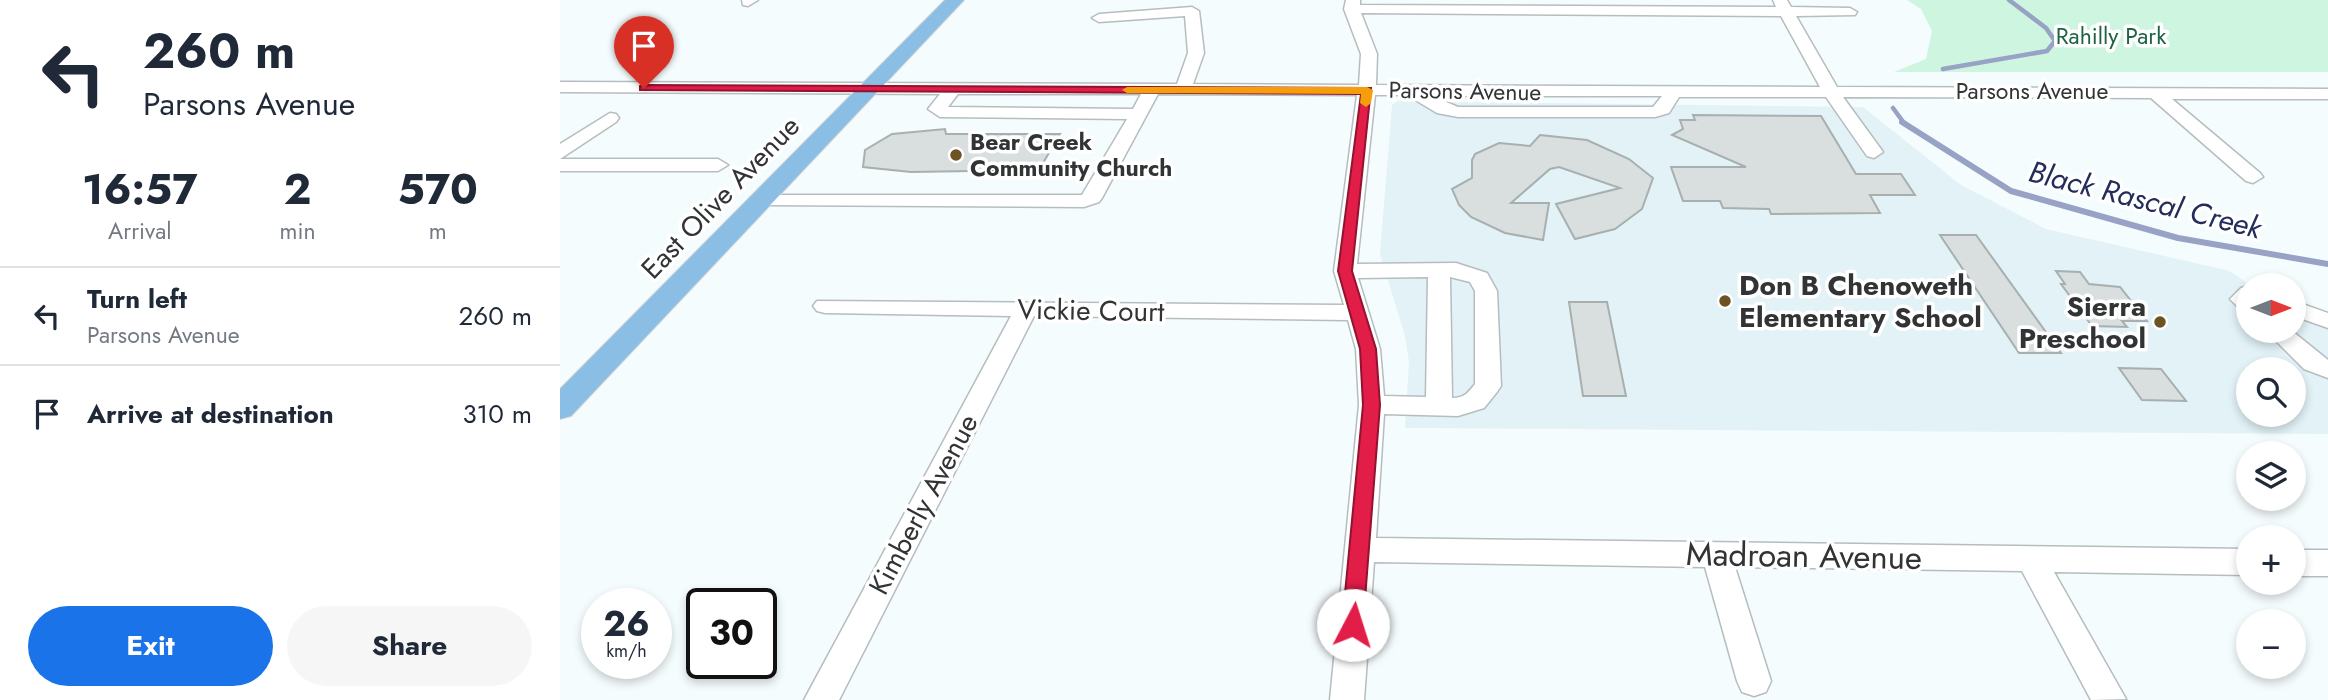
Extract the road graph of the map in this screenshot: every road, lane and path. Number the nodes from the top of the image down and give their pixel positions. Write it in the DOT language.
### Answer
graph roads {
  1 [pos="955,0"];
  2 [pos="1352,4"];
  3 [pos="1782,6"];
  4 [pos="1850,12"];
  5 [pos="1099,18"];
  6 [pos="560,87"];
  7 [pos="868,90"];
  8 [pos="952,90"];
  9 [pos="1153,90"];
  10 [pos="1183,90"];
  11 [pos="1367,90"];
  12 [pos="1412,91"];
  13 [pos="1557,92"];
  14 [pos="2154,92"];
  15 [pos="1673,93"];
  16 [pos="1833,93"];
  17 [pos="2328,94"];
  18 [pos="1561,112"];
  19 [pos="1139,114"];
  20 [pos="610,118"];
  21 [pos="1874,152"];
  22 [pos="560,153"];
  23 [pos="560,164"];
  24 [pos="718,165"];
  25 [pos="2253,177"];
  26 [pos="763,199"];
  27 [pos="1439,270"];
  28 [pos="1345,271"];
  29 [pos="825,306"];
  30 [pos="1026,309"];
  31 [pos="1358,313"];
  32 [pos="2306,313"];
  33 [pos="2328,321"];
  34 [pos="2291,343"];
  35 [pos="2328,370"];
  36 [pos="1372,405"];
  37 [pos="1439,407"];
  38 [pos="560,408"];
  39 [pos="1359,550"];
  40 [pos="1716,554"];
  41 [pos="2031,559"];
  42 [pos="2236,562"];
  43 [pos="2306,563"];
  44 [pos="2328,563"];
  45 [pos="1754,681"];
  46 [pos="2109,699"];
  47 [pos="821,700"];
  48 [pos="1347,700"];
  1 -- 7 [label="main road, East Olive Avenue"];
  2 -- 3 [label="street"];
  2 -- 11 [label="street"];
  3 -- 4 [label="street"];
  3 -- 16 [label="street"];
  5 -- 10 [label="street"];
  6 -- 7 [label="street, Parsons Avenue"];
  7 -- 8 [label="street, Parsons Avenue"];
  7 -- 26 [label="main road, East Olive Avenue"];
  8 -- 9 [label="street, Parsons Avenue"];
  8 -- 19 [label="street"];
  9 -- 10 [label="street, Parsons Avenue"];
  9 -- 19 [label="street"];
  10 -- 11 [label="street, Parsons Avenue"];
  11 -- 12 [label="street, Parsons Avenue"];
  11 -- 28 [label="street"];
  12 -- 13 [label="street, Parsons Avenue"];
  12 -- 18 [label="street"];
  13 -- 15 [label="street, Parsons Avenue"];
  13 -- 18 [label="street"];
  14 -- 16 [label="street, Parsons Avenue"];
  14 -- 17 [label="street, Parsons Avenue"];
  14 -- 25 [label="street"];
  15 -- 16 [label="street, Parsons Avenue"];
  15 -- 18 [label="street"];
  16 -- 21 [label="street"];
  19 -- 26 [label="street"];
  20 -- 22 [label="street"];
  23 -- 24 [label="street"];
  26 -- 38 [label="main road, East Olive Avenue"];
  27 -- 28 [label="street"];
  27 -- 37 [label="street"];
  27 -- 37 [label="street"];
  28 -- 31 [label="street"];
  29 -- 30 [label="street, Vickie Court"];
  30 -- 31 [label="street, Vickie Court"];
  30 -- 47 [label="street, Kimberly Avenue"];
  31 -- 36 [label="street"];
  32 -- 33 [label="street"];
  34 -- 35 [label="street"];
  36 -- 37 [label="street"];
  36 -- 39 [label="street"];
  39 -- 40 [label="street, Madroan Avenue"];
  39 -- 48 [label="street"];
  40 -- 41 [label="street, Madroan Avenue"];
  40 -- 45 [label="street"];
  41 -- 42 [label="street, Madroan Avenue"];
  41 -- 46 [label="street"];
  43 -- 44 [label="street"];
}
